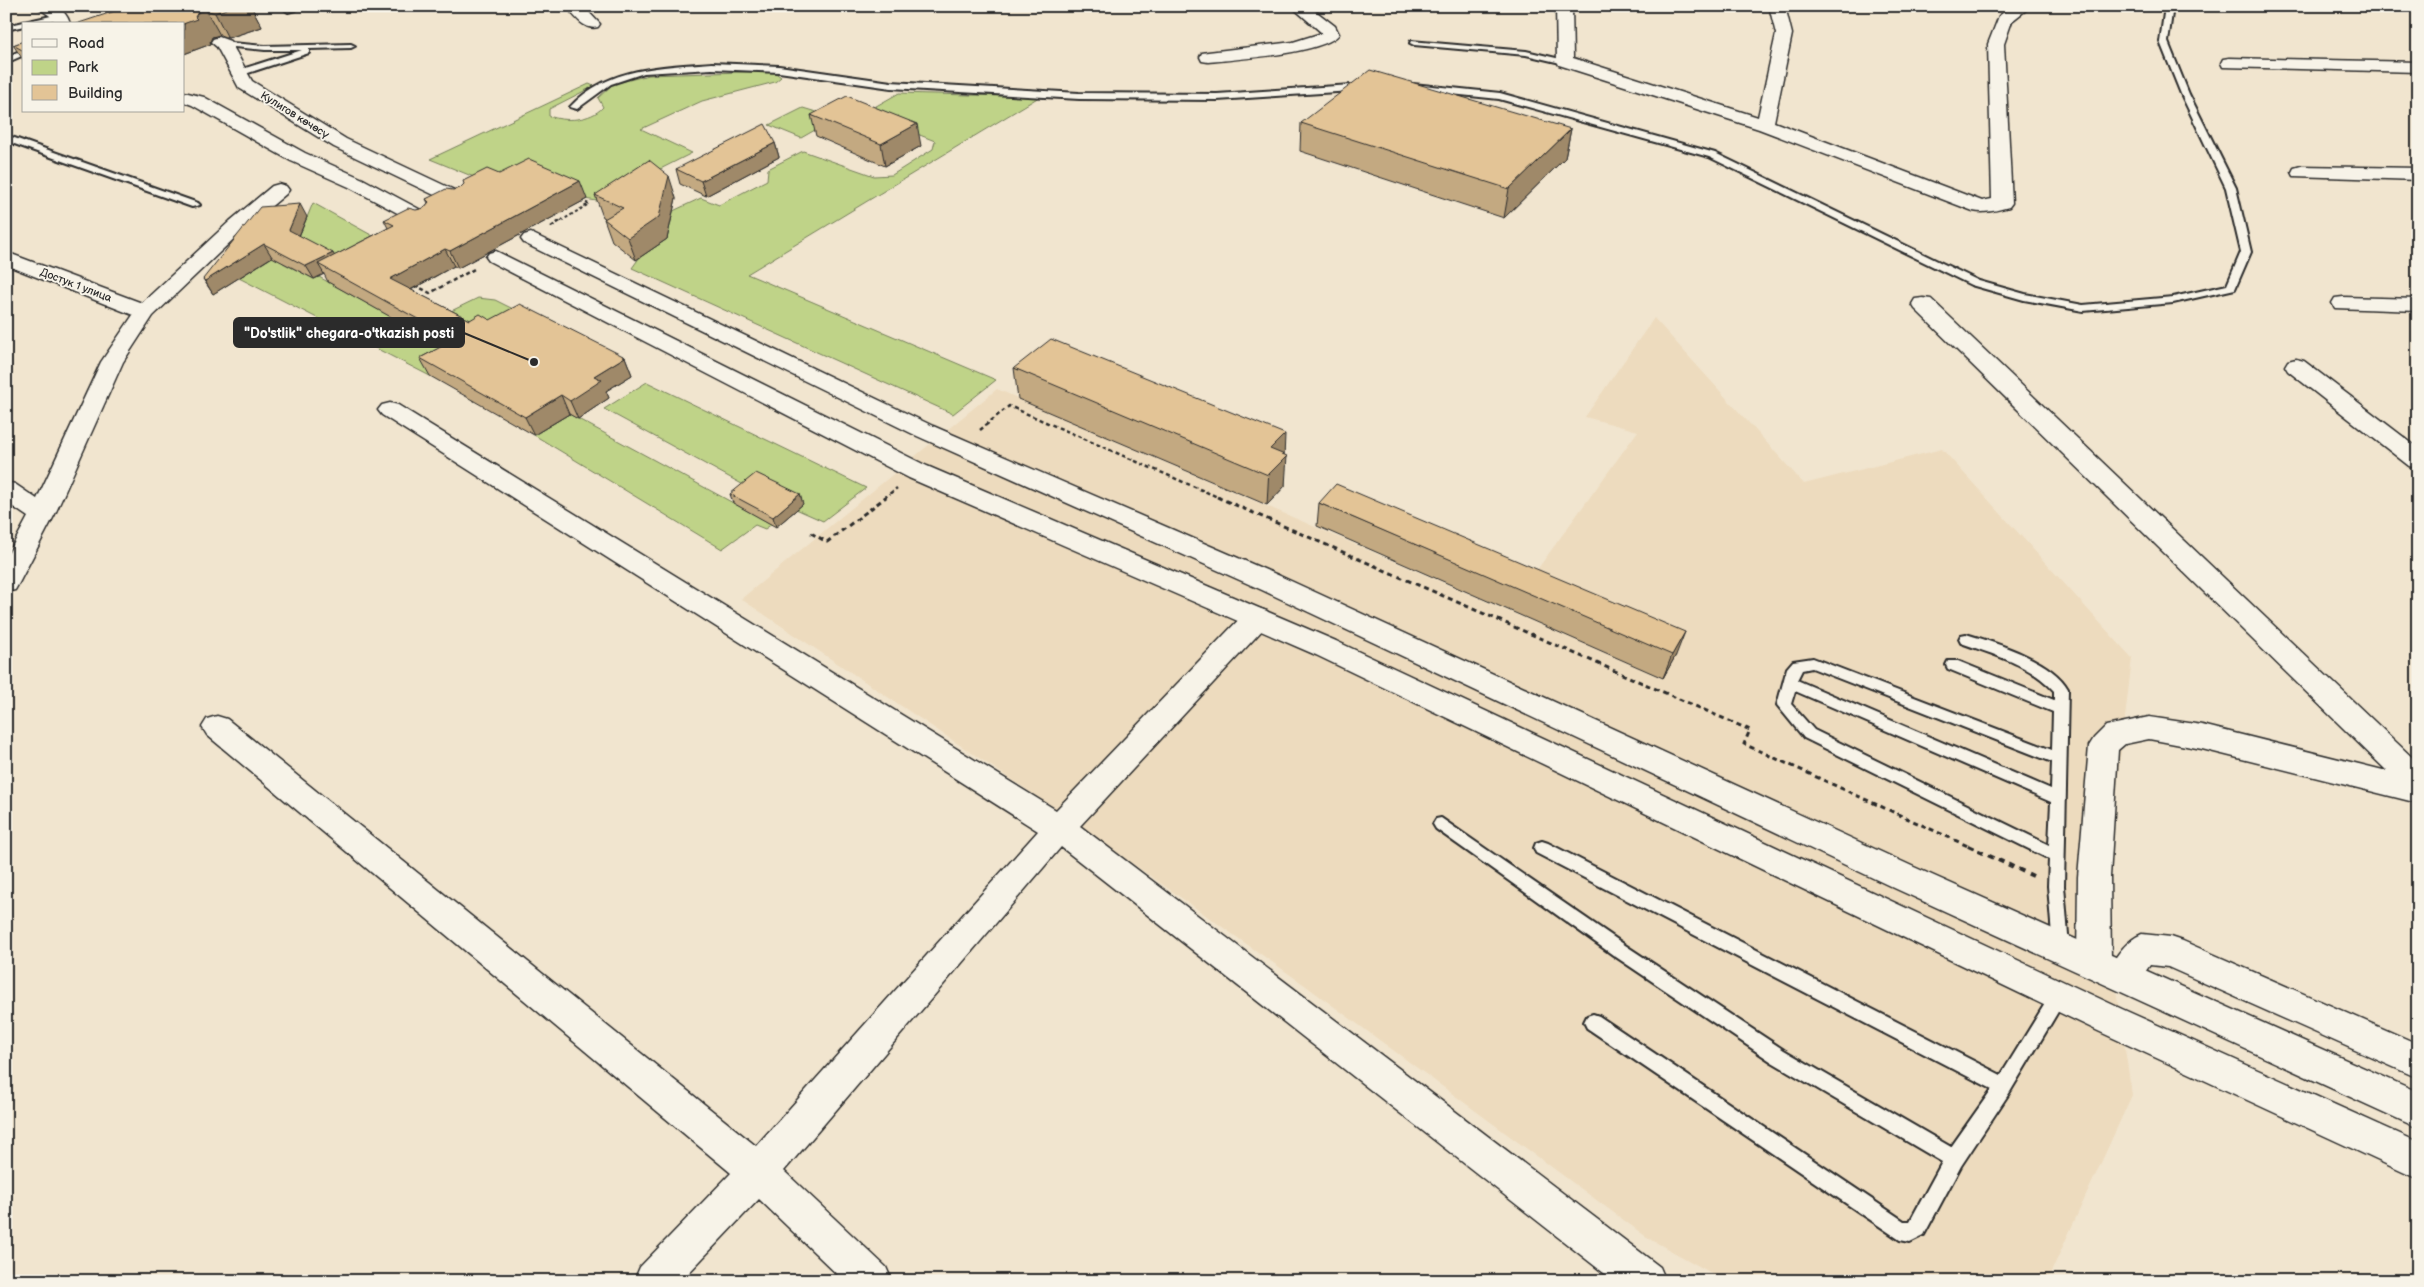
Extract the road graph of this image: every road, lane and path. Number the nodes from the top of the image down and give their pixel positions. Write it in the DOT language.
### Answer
graph roads {
  1 [pos="44,6"];
  2 [pos="119,6"];
  3 [pos="574,6"];
  4 [pos="1299,6"];
  5 [pos="1564,6"];
  6 [pos="1777,6"];
  7 [pos="2023,6"];
  8 [pos="2169,6"];
  9 [pos="61,20"];
  10 [pos="179,20"];
  11 [pos="42,22"];
  12 [pos="22,24"];
  13 [pos="592,24"];
  14 [pos="6,28"];
  15 [pos="1414,42"];
  16 [pos="222,43"];
  17 [pos="324,46"];
  18 [pos="351,46"];
  19 [pos="22,52"];
  20 [pos="1208,57"];
  21 [pos="6,61"];
  22 [pos="1565,61"];
  23 [pos="2229,63"];
  24 [pos="2418,68"];
  25 [pos="238,73"];
  26 [pos="1376,87"];
  27 [pos="1403,87"];
  28 [pos="185,97"];
  29 [pos="574,107"];
  30 [pos="1765,125"];
  31 [pos="6,138"];
  32 [pos="2301,172"];
  33 [pos="2418,174"];
  34 [pos="279,190"];
  35 [pos="571,196"];
  36 [pos="460,200"];
  37 [pos="195,205"];
  38 [pos="425,220"];
  39 [pos="531,238"];
  40 [pos="496,257"];
  41 [pos="6,258"];
  42 [pos="413,284"];
  43 [pos="2343,303"];
  44 [pos="1923,304"];
  45 [pos="2418,305"];
  46 [pos="145,312"];
  47 [pos="2296,366"];
  48 [pos="390,410"];
  49 [pos="960,446"];
  50 [pos="2418,460"];
  51 [pos="918,472"];
  52 [pos="6,490"];
  53 [pos="42,514"];
  54 [pos="811,533"];
  55 [pos="6,583"];
  56 [pos="1257,618"];
  57 [pos="1966,638"];
  58 [pos="1953,665"];
  59 [pos="1790,683"];
  60 [pos="2061,708"];
  61 [pos="217,727"];
  62 [pos="2060,759"];
  63 [pos="2418,782"];
  64 [pos="2418,791"];
  65 [pos="2059,799"];
  66 [pos="1442,824"];
  67 [pos="1059,828"];
  68 [pos="1542,848"];
  69 [pos="2057,856"];
  70 [pos="2056,886"];
  71 [pos="2061,948"];
  72 [pos="2109,968"];
  73 [pos="2060,995"];
  74 [pos="1593,1022"];
  75 [pos="2418,1061"];
  76 [pos="2004,1086"];
  77 [pos="2418,1110"];
  78 [pos="1954,1159"];
  79 [pos="2418,1161"];
  80 [pos="758,1172"];
  81 [pos="654,1281"];
  82 [pos="872,1281"];
  83 [pos="1646,1281"];
  1 -- 9 [label="main road"];
  2 -- 10 [label="main road"];
  3 -- 13 [label="main road"];
  4 -- 20 [label="main road"];
  5 -- 22 [label="main road"];
  6 -- 30 [label="main road"];
  7 -- 30 [label="main road"];
  8 -- 27 [label="lane"];
  9 -- 11 [label="lane"];
  12 -- 14 [label="lane"];
  15 -- 22 [label="lane"];
  16 -- 17 [label="lane"];
  16 -- 25 [label="main road, Кулигов көчөсү"];
  17 -- 18 [label="lane"];
  17 -- 25 [label="lane"];
  19 -- 21 [label="lane"];
  22 -- 30 [label="main road"];
  23 -- 24 [label="main road"];
  25 -- 36 [label="main road, Кулигов көчөсү"];
  26 -- 29 [label="lane"];
  28 -- 38 [label="main road"];
  31 -- 37 [label="lane"];
  32 -- 33 [label="main road"];
  34 -- 46 [label="main road"];
  35 -- 39 [label="path"];
  39 -- 49 [label="main road"];
  40 -- 42 [label="path"];
  40 -- 51 [label="main road"];
  41 -- 46 [label="main road, Достук 1 улица"];
  43 -- 45 [label="main road"];
  44 -- 63 [label="main road"];
  46 -- 53 [label="main road"];
  47 -- 50 [label="main road"];
  48 -- 67 [label="main road"];
  49 -- 70 [label="path"];
  49 -- 71 [label="main road"];
  51 -- 54 [label="path"];
  51 -- 56 [label="main road"];
  52 -- 53 [label="main road"];
  53 -- 55 [label="main road"];
  56 -- 67 [label="main road"];
  56 -- 73 [label="main road"];
  57 -- 60 [label="lane"];
  58 -- 60 [label="lane"];
  59 -- 62 [label="lane"];
  59 -- 65 [label="lane"];
  59 -- 69 [label="lane"];
  60 -- 62 [label="lane"];
  61 -- 80 [label="main road"];
  62 -- 65 [label="lane"];
  64 -- 72 [label="main road"];
  65 -- 69 [label="lane"];
  66 -- 78 [label="lane"];
  67 -- 80 [label="main road"];
  67 -- 83 [label="main road"];
  68 -- 76 [label="lane"];
  69 -- 70 [label="lane"];
  70 -- 71 [label="lane"];
  71 -- 72 [label="main road"];
  72 -- 75 [label="main road"];
  72 -- 77 [label="main road"];
  73 -- 76 [label="lane"];
  73 -- 79 [label="main road"];
  74 -- 78 [label="lane"];
  76 -- 78 [label="lane"];
  80 -- 81 [label="main road"];
  80 -- 82 [label="main road"];
}
